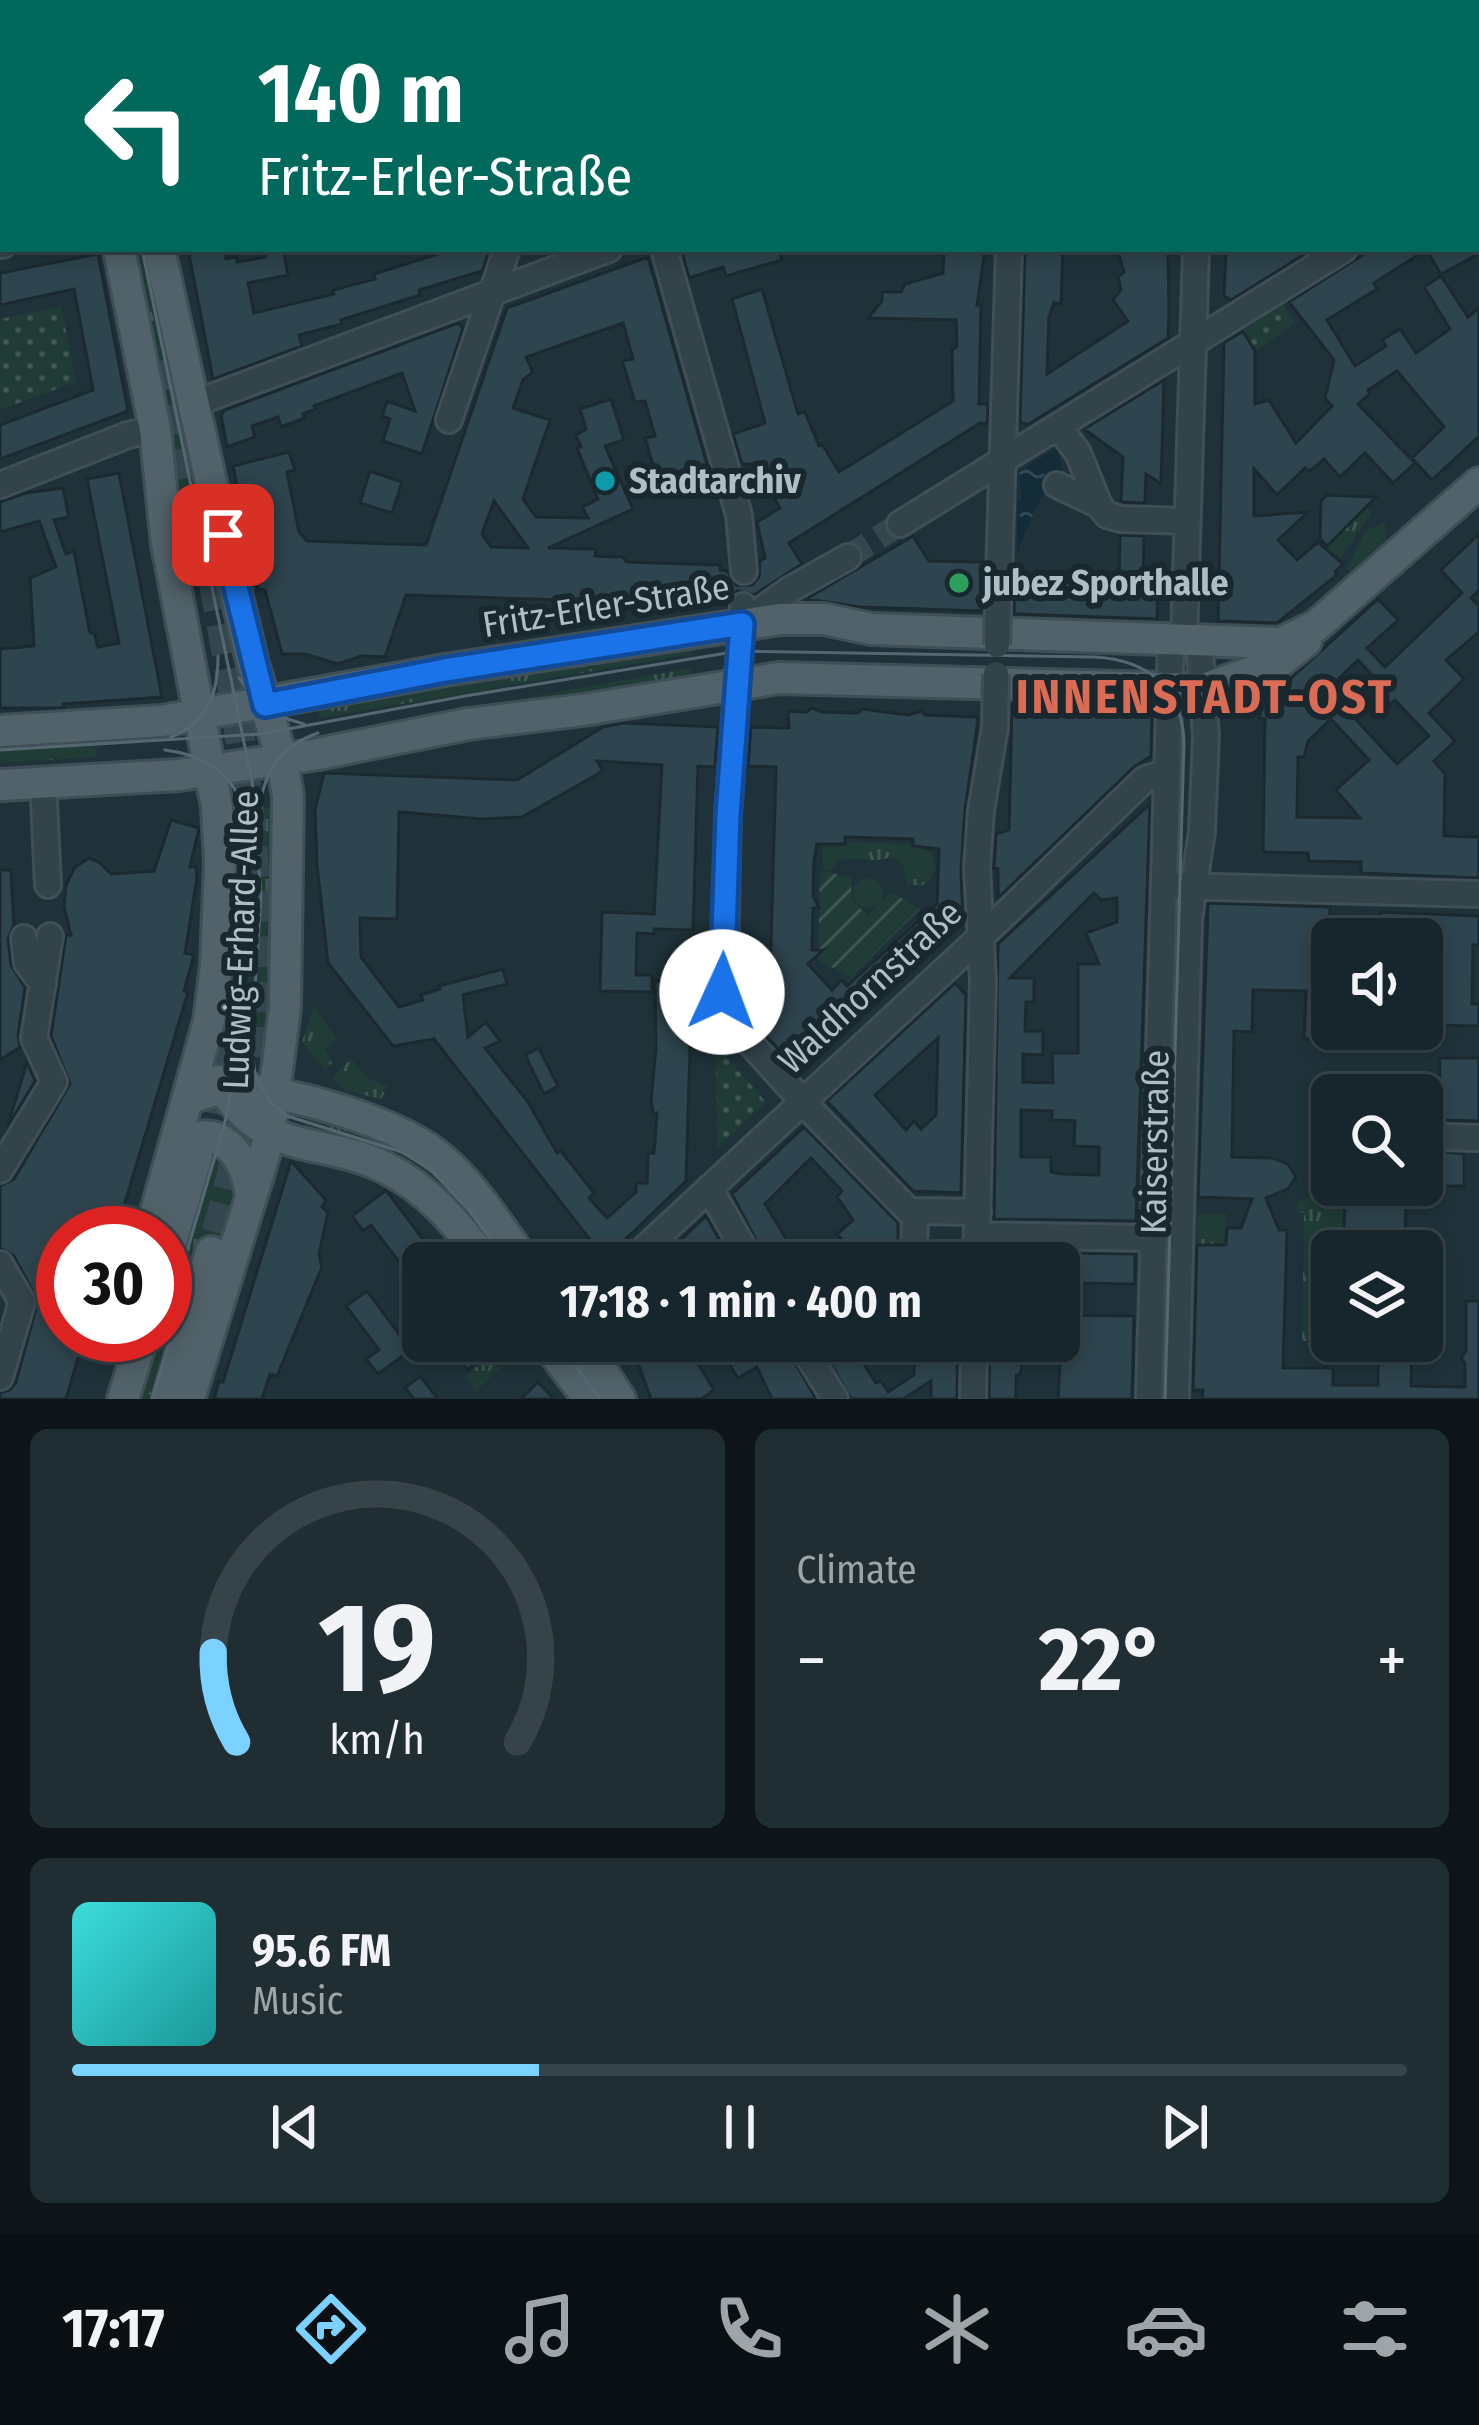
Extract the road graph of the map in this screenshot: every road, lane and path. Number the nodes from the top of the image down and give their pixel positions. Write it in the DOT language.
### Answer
graph roads {
  1 [pos="120,252"];
  2 [pos="160,252"];
  3 [pos="506,252"];
  4 [pos="601,252"];
  5 [pos="665,252"];
  6 [pos="1009,252"];
  7 [pos="1196,252"];
  8 [pos="1339,252"];
  9 [pos="492,292"];
  10 [pos="1193,343"];
  11 [pos="193,404"];
  12 [pos="449,420"];
  13 [pos="1058,426"];
  14 [pos="155,429"];
  15 [pos="1006,470"];
  16 [pos="1479,483"];
  17 [pos="0,484"];
  18 [pos="1057,485"];
  19 [pos="1099,505"];
  20 [pos="1187,521"];
  21 [pos="900,524"];
  22 [pos="848,556"];
  23 [pos="744,571"];
  24 [pos="743,615"];
  25 [pos="1316,626"];
  26 [pos="1184,639"];
  27 [pos="997,645"];
  28 [pos="996,674"];
  29 [pos="735,686"];
  30 [pos="1204,689"];
  31 [pos="1168,690"];
  32 [pos="265,705"];
  33 [pos="200,715"];
  34 [pos="0,731"];
  35 [pos="282,760"];
  36 [pos="211,770"];
  37 [pos="1165,773"];
  38 [pos="0,785"];
  39 [pos="44,800"];
  40 [pos="48,885"];
  41 [pos="1162,886"];
  42 [pos="1191,886"];
  43 [pos="1479,894"];
  44 [pos="50,936"];
  45 [pos="982,937"];
  46 [pos="24,938"];
  47 [pos="43,984"];
  48 [pos="202,1049"];
  49 [pos="223,1089"];
  50 [pos="276,1094"];
  51 [pos="189,1099"];
  52 [pos="804,1102"];
  53 [pos="269,1132"];
  54 [pos="1443,1137"];
  55 [pos="1479,1138"];
  56 [pos="186,1152"];
  57 [pos="0,1170"];
  58 [pos="709,1188"];
  59 [pos="252,1198"];
  60 [pos="162,1206"];
  61 [pos="176,1206"];
  62 [pos="914,1211"];
  63 [pos="977,1224"];
  64 [pos="1153,1238"];
  65 [pos="471,1242"];
  66 [pos="510,1242"];
  67 [pos="651,1242"];
  68 [pos="740,1242"];
  69 [pos="914,1242"];
  70 [pos="977,1242"];
  71 [pos="212,1252"];
  72 [pos="0,1264"];
  73 [pos="114,1362"];
  74 [pos="135,1362"];
  75 [pos="562,1362"];
  76 [pos="596,1362"];
  77 [pos="812,1362"];
  78 [pos="974,1362"];
  79 [pos="0,1377"];
  80 [pos="102,1399"];
  81 [pos="123,1399"];
  82 [pos="168,1399"];
  83 [pos="189,1399"];
  84 [pos="590,1399"];
  85 [pos="620,1399"];
  86 [pos="835,1399"];
  87 [pos="973,1399"];
  88 [pos="1149,1399"];
  89 [pos="1176,1399"];
  1 -- 14 [label="main road, Ludwig-Erhard-Allee"];
  2 -- 11 [label="main road, Ludwig-Erhard-Allee"];
  3 -- 9 [label="street"];
  4 -- 9 [label="street"];
  5 -- 23 [label="street"];
  6 -- 15 [label="street"];
  7 -- 10 [label="street, Kaiserstraße"];
  8 -- 10 [label="street"];
  9 -- 11 [label="street"];
  9 -- 12 [label="street"];
  10 -- 13 [label="street"];
  10 -- 20 [label="street, Kaiserstraße"];
  11 -- 32 [label="main road, Ludwig-Erhard-Allee"];
  13 -- 15 [label="street"];
  13 -- 19 [label="street"];
  14 -- 17 [label="street"];
  14 -- 33 [label="main road, Ludwig-Erhard-Allee"];
  15 -- 21 [label="street"];
  15 -- 27 [label="street, bridge"];
  16 -- 25 [label="main road"];
  18 -- 19 [label="street"];
  19 -- 20 [label="street"];
  20 -- 26 [label="street, Kaiserstraße"];
  22 -- 24 [label="street"];
  24 -- 26 [label="main road, Fritz-Erler-Straße"];
  24 -- 29 [label="street"];
  24 -- 32 [label="main road, Fritz-Erler-Straße"];
  25 -- 26 [label="main road"];
  25 -- 30 [label="main road"];
  26 -- 30 [label="street, Kaiserstraße"];
  26 -- 31 [label="street, Kaiserstraße"];
  28 -- 45 [label="street, bridge"];
  29 -- 31 [label="main road"];
  29 -- 35 [label="main road"];
  29 -- 52 [label="street"];
  30 -- 31 [label="main road"];
  30 -- 42 [label="street, Kaiserstraße"];
  31 -- 37 [label="street, Kaiserstraße"];
  32 -- 33 [label="main road, Fritz-Erler-Straße"];
  32 -- 35 [label="main road, Ludwig-Erhard-Allee"];
  33 -- 34 [label="main road, Fritz-Erler-Straße"];
  33 -- 36 [label="main road, Ludwig-Erhard-Allee"];
  35 -- 36 [label="main road"];
  35 -- 50 [label="main road, Ludwig-Erhard-Allee"];
  36 -- 38 [label="main road"];
  36 -- 48 [label="main road, Ludwig-Erhard-Allee"];
  37 -- 41 [label="street, Kaiserstraße"];
  37 -- 45 [label="street, Waldhornstraße"];
  39 -- 40 [label="street"];
  41 -- 42 [label="street"];
  41 -- 64 [label="street, Kaiserstraße"];
  42 -- 43 [label="street"];
  42 -- 89 [label="street, Kaiserstraße"];
  44 -- 47 [label="street"];
  45 -- 52 [label="street, Waldhornstraße"];
  45 -- 63 [label="street"];
  46 -- 47 [label="street"];
  47 -- 57 [label="street"];
  48 -- 49 [label="main road"];
  48 -- 51 [label="main road, Ludwig-Erhard-Allee"];
  49 -- 50 [label="main road"];
  49 -- 51 [label="main road"];
  49 -- 53 [label="main road"];
  50 -- 53 [label="main road, Ludwig-Erhard-Allee"];
  50 -- 66 [label="main road"];
  51 -- 56 [label="main road, Ludwig-Erhard-Allee"];
  52 -- 58 [label="street, Waldhornstraße"];
  52 -- 62 [label="street"];
  53 -- 59 [label="main road, Ludwig-Erhard-Allee"];
  53 -- 65 [label="main road"];
  54 -- 55 [label="street"];
  56 -- 59 [label="main road"];
  56 -- 60 [label="main road, Ludwig-Erhard-Allee"];
  56 -- 61 [label="main road"];
  58 -- 67 [label="street, Waldhornstraße"];
  58 -- 68 [label="street"];
  59 -- 83 [label="main road, Ludwig-Erhard-Allee"];
  62 -- 63 [label="street"];
  62 -- 69 [label="street"];
  63 -- 64 [label="street"];
  63 -- 70 [label="street"];
  64 -- 88 [label="street, Kaiserstraße"];
  71 -- 82 [label="main road"];
  72 -- 79 [label="street"];
  73 -- 80 [label="main road"];
  74 -- 81 [label="main road"];
  75 -- 84 [label="main road"];
  76 -- 85 [label="main road"];
  77 -- 86 [label="street"];
  78 -- 87 [label="street"];
}
